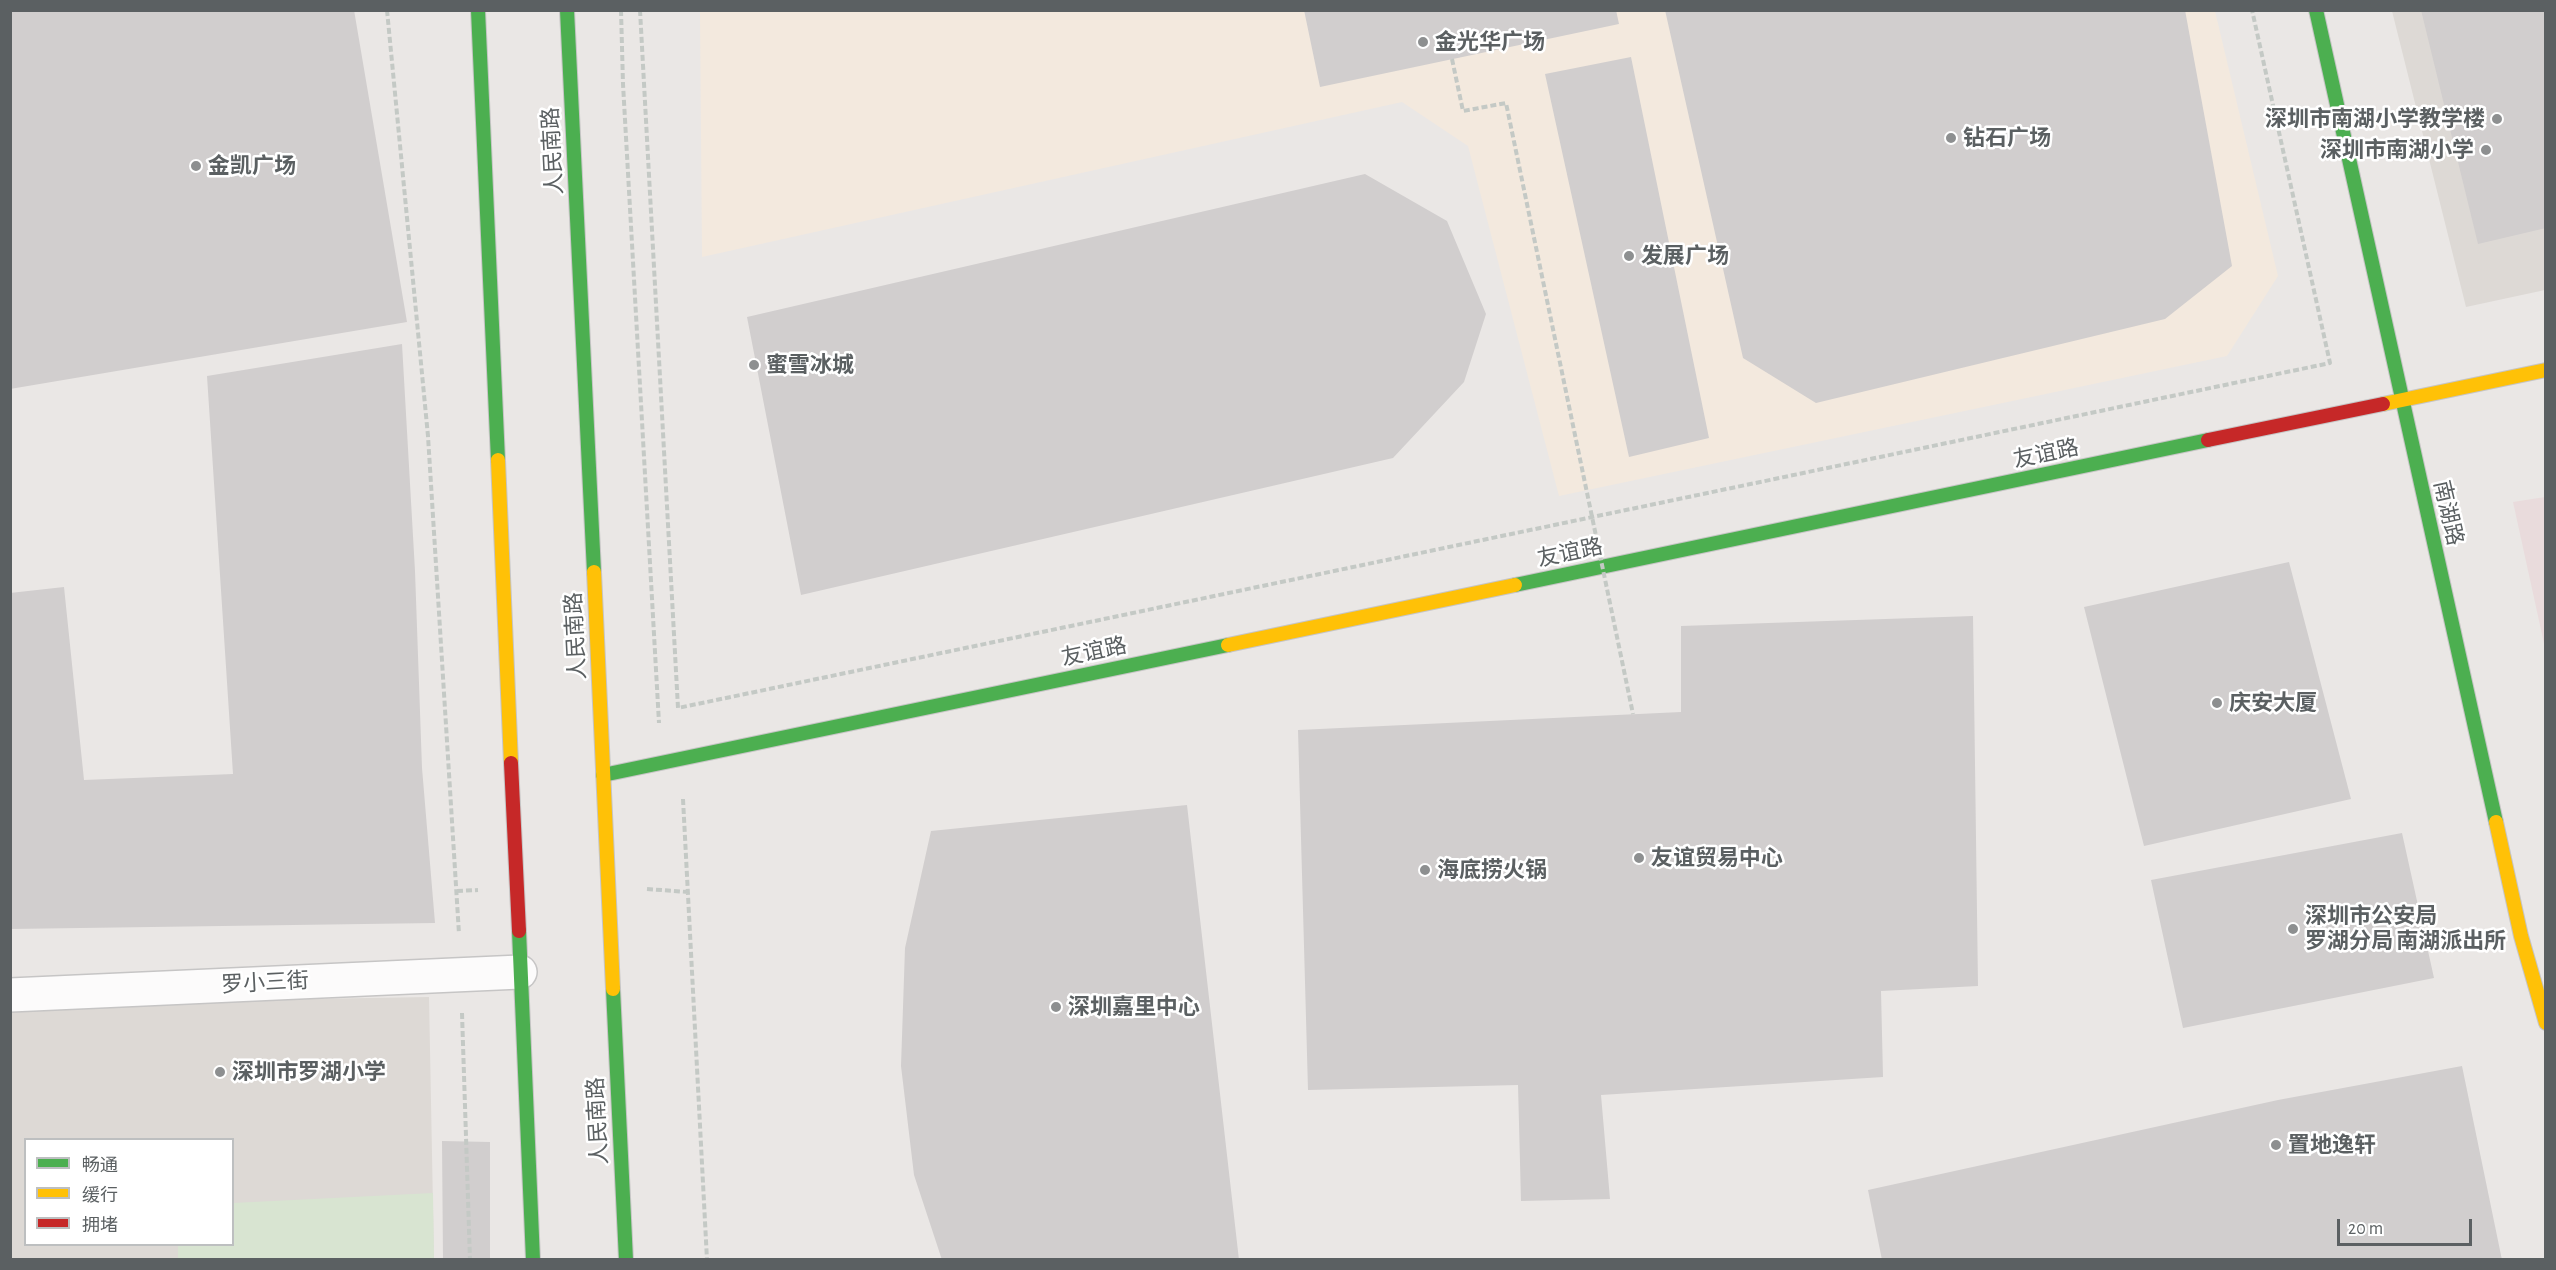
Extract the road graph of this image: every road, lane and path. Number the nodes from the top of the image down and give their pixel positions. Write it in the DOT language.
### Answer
graph roads {
  1 [pos="387,10"];
  2 [pos="478,10"];
  3 [pos="567,10"];
  4 [pos="621,10"];
  5 [pos="640,10"];
  6 [pos="2252,10"];
  7 [pos="2316,10"];
  8 [pos="1452,59"];
  9 [pos="2546,370"];
  10 [pos="2402,402"];
  11 [pos="678,708"];
  12 [pos="1633,714"];
  13 [pos="681,759"];
  14 [pos="662,763"];
  15 [pos="603,775"];
  16 [pos="520,972"];
  17 [pos="461,975"];
  18 [pos="10,995"];
  19 [pos="2546,1023"];
  20 [pos="470,1260"];
  21 [pos="533,1260"];
  22 [pos="626,1260"];
  23 [pos="707,1260"];
  1 -- 17 [label="path"];
  2 -- 16 [label="street"];
  3 -- 15 [label="street, 人民南路"];
  4 -- 14 [label="path"];
  5 -- 11 [label="path"];
  6 -- 11 [label="path"];
  7 -- 10 [label="street, 南湖路"];
  8 -- 12 [label="path, bridge"];
  9 -- 10 [label="street, 友谊路"];
  10 -- 13 [label="street, 友谊路"];
  10 -- 19 [label="street, 南湖路"];
  11 -- 13 [label="path"];
  13 -- 14 [label="street, 友谊路"];
  13 -- 23 [label="path"];
  14 -- 15 [label="street, 友谊路"];
  15 -- 22 [label="street, 人民南路"];
  16 -- 17 [label="street, 罗小三街"];
  16 -- 21 [label="street"];
  17 -- 18 [label="street, 罗小三街"];
  17 -- 20 [label="path"];
}
